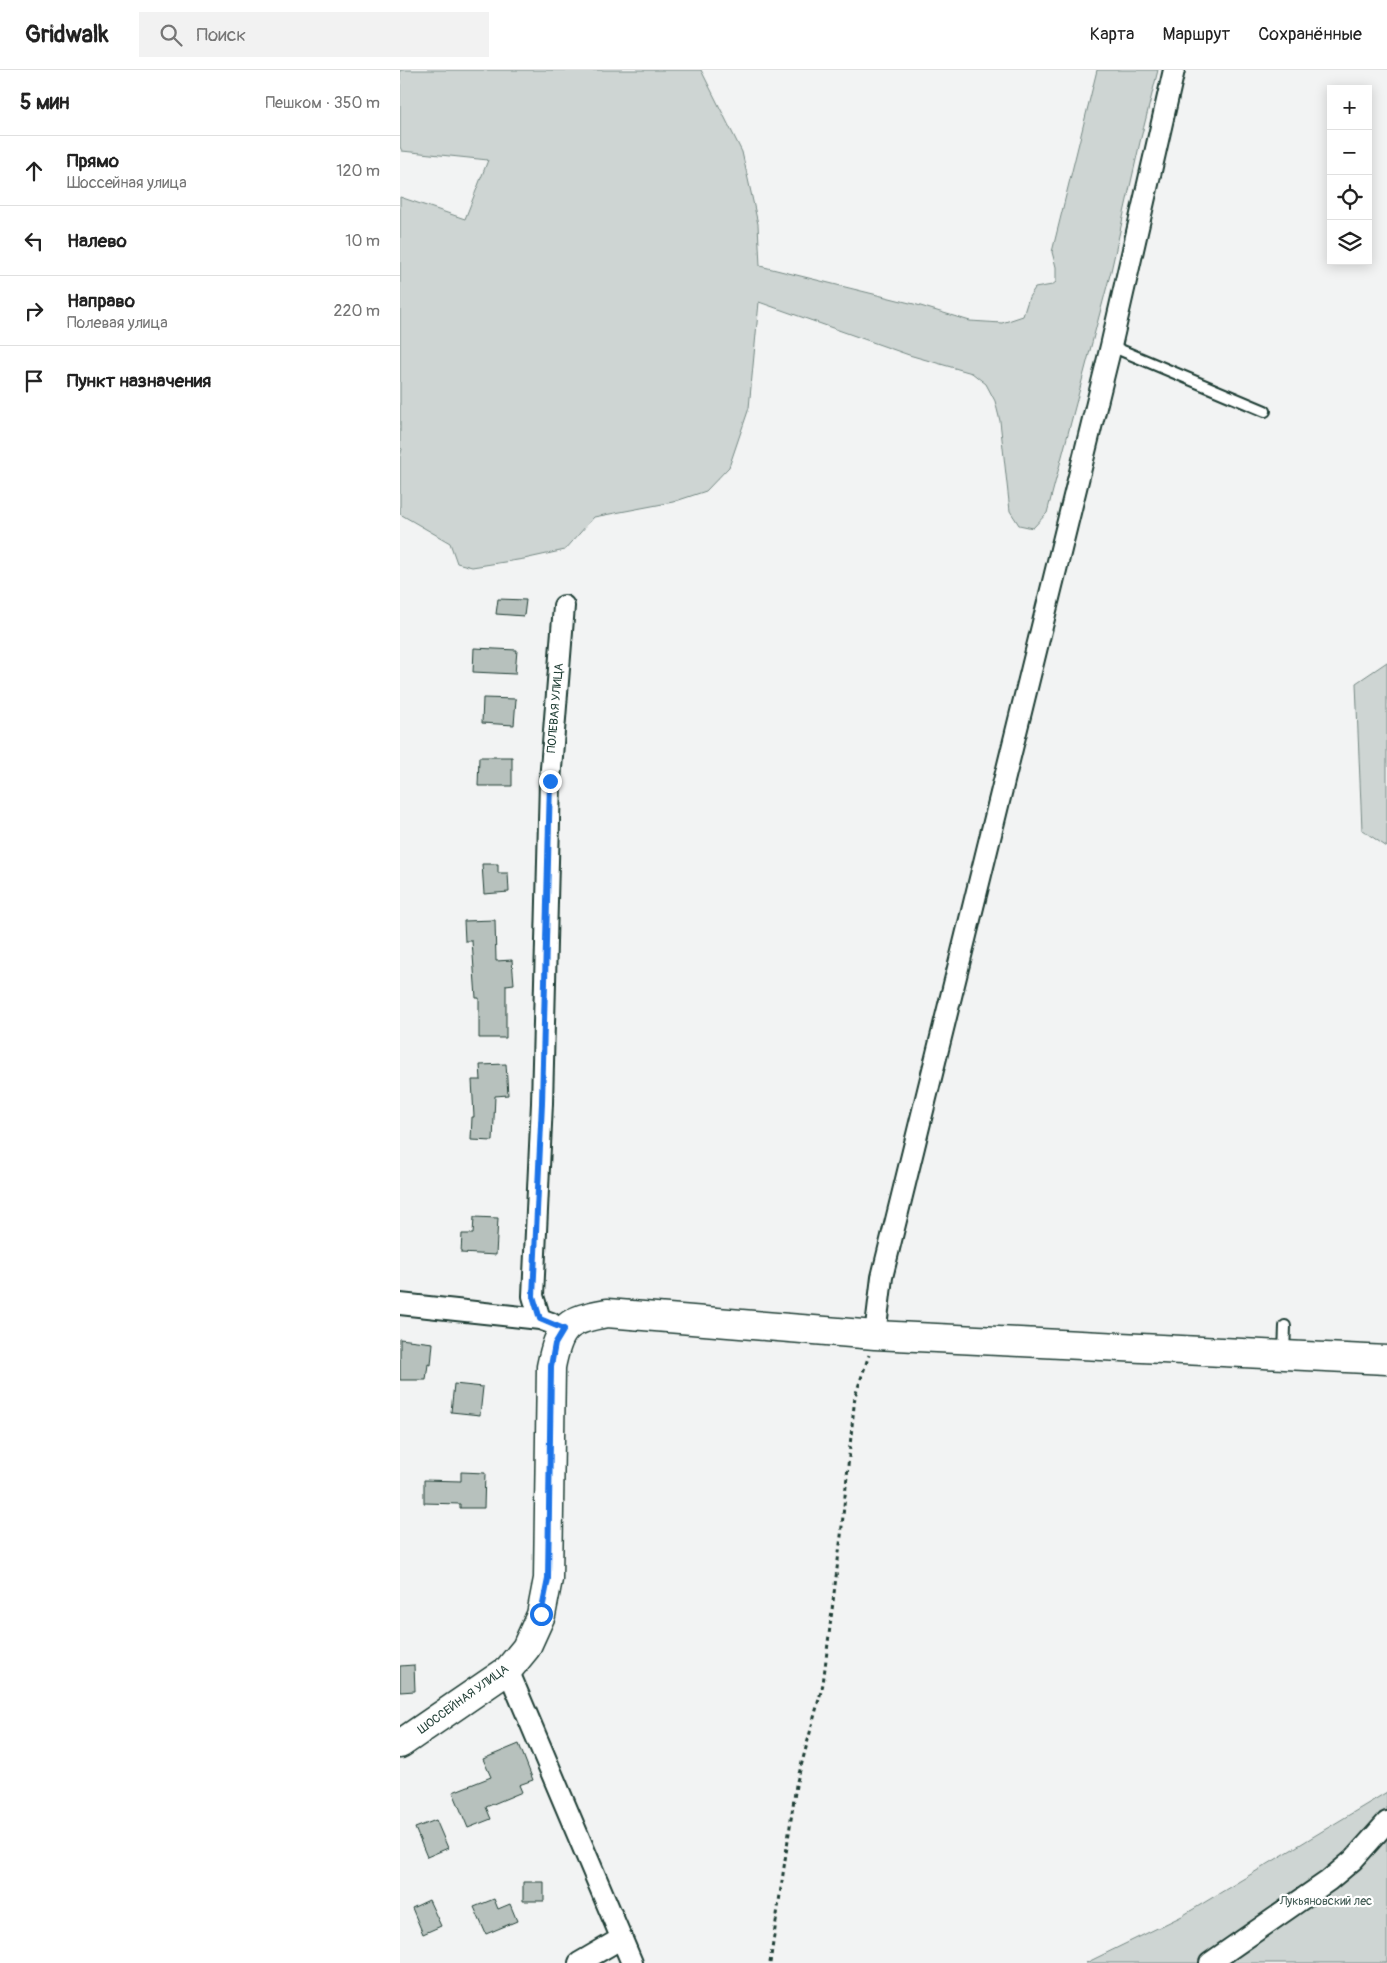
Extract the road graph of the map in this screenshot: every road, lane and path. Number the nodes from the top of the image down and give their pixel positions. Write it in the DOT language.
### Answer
graph roads {
  1 [pos="1174,70"];
  2 [pos="1111,346"];
  3 [pos="1265,411"];
  4 [pos="564,606"];
  5 [pos="400,1304"];
  6 [pos="552,1324"];
  7 [pos="1285,1326"];
  8 [pos="875,1335"];
  9 [pos="1284,1354"];
  10 [pos="1387,1360"];
  11 [pos="508,1670"];
  12 [pos="400,1744"];
  13 [pos="1387,1822"];
  14 [pos="622,1938"];
  15 [pos="579,1963"];
  16 [pos="632,1963"];
  17 [pos="770,1963"];
  18 [pos="1210,1963"];
  1 -- 2 [label="street"];
  2 -- 3 [label="lane"];
  2 -- 8 [label="street"];
  4 -- 6 [label="street, ПОЛЕВАЯ УЛИЦА"];
  5 -- 6 [label="street"];
  6 -- 8 [label="main road"];
  6 -- 11 [label="main road, ШОССЕЙНАЯ УЛИЦА"];
  7 -- 9 [label="lane"];
  8 -- 9 [label="main road"];
  8 -- 17 [label="path"];
  9 -- 10 [label="main road"];
  11 -- 12 [label="main road, ШОССЕЙНАЯ УЛИЦА"];
  11 -- 14 [label="street"];
  13 -- 18 [label="street"];
  14 -- 15 [label="street"];
  14 -- 16 [label="street"];
}
